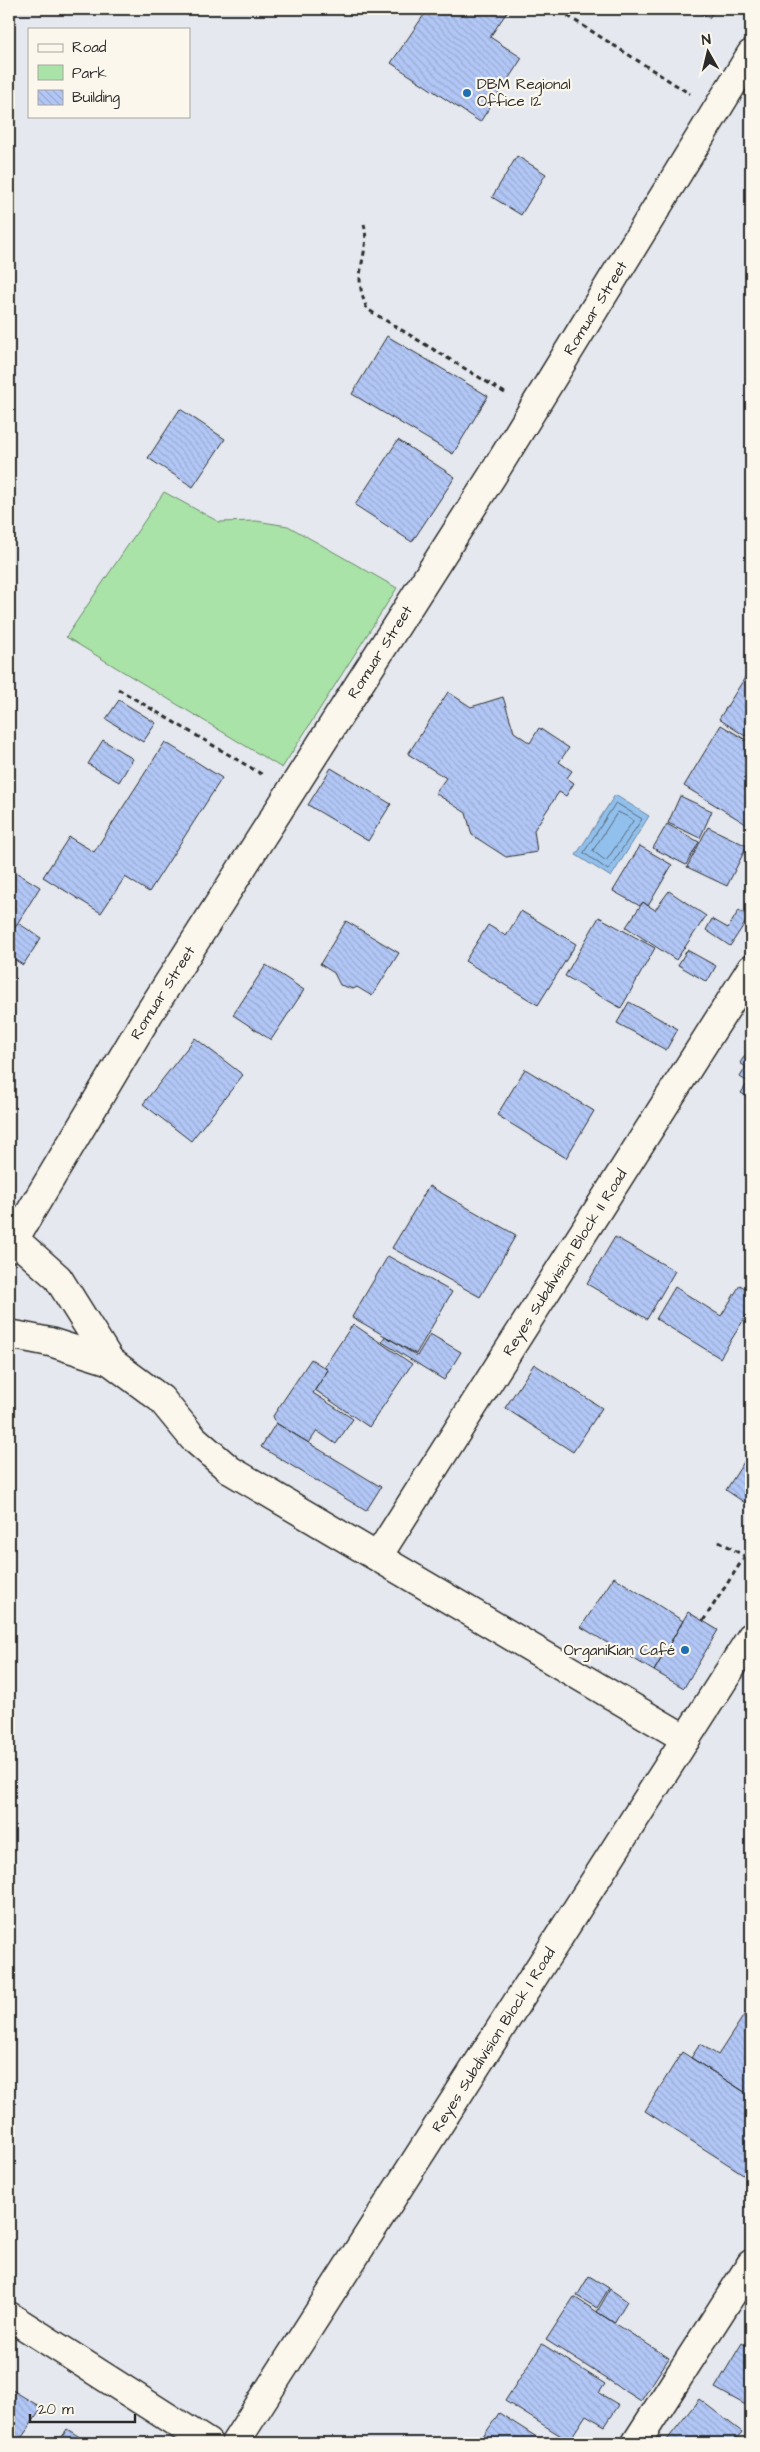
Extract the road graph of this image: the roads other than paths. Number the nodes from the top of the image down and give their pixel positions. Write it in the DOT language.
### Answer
graph roads {
  1 [pos="751,54"];
  2 [pos="751,969"];
  3 [pos="12,1244"];
  4 [pos="9,1334"];
  5 [pos="110,1361"];
  6 [pos="378,1556"];
  7 [pos="751,1637"];
  8 [pos="686,1739"];
  9 [pos="751,2264"];
  10 [pos="9,2316"];
  11 [pos="208,2443"];
  12 [pos="235,2443"];
  13 [pos="636,2443"];
  1 -- 3 [label="street, Romuar Street"];
  2 -- 6 [label="street, Reyes Subdivision Block II Road"];
  3 -- 5 [label="street"];
  4 -- 5 [label="street"];
  5 -- 6 [label="street"];
  6 -- 8 [label="street"];
  7 -- 8 [label="street, Reyes Subdivision Block I Road"];
  8 -- 12 [label="street, Reyes Subdivision Block I Road"];
  9 -- 13 [label="street"];
  10 -- 11 [label="street"];
}
